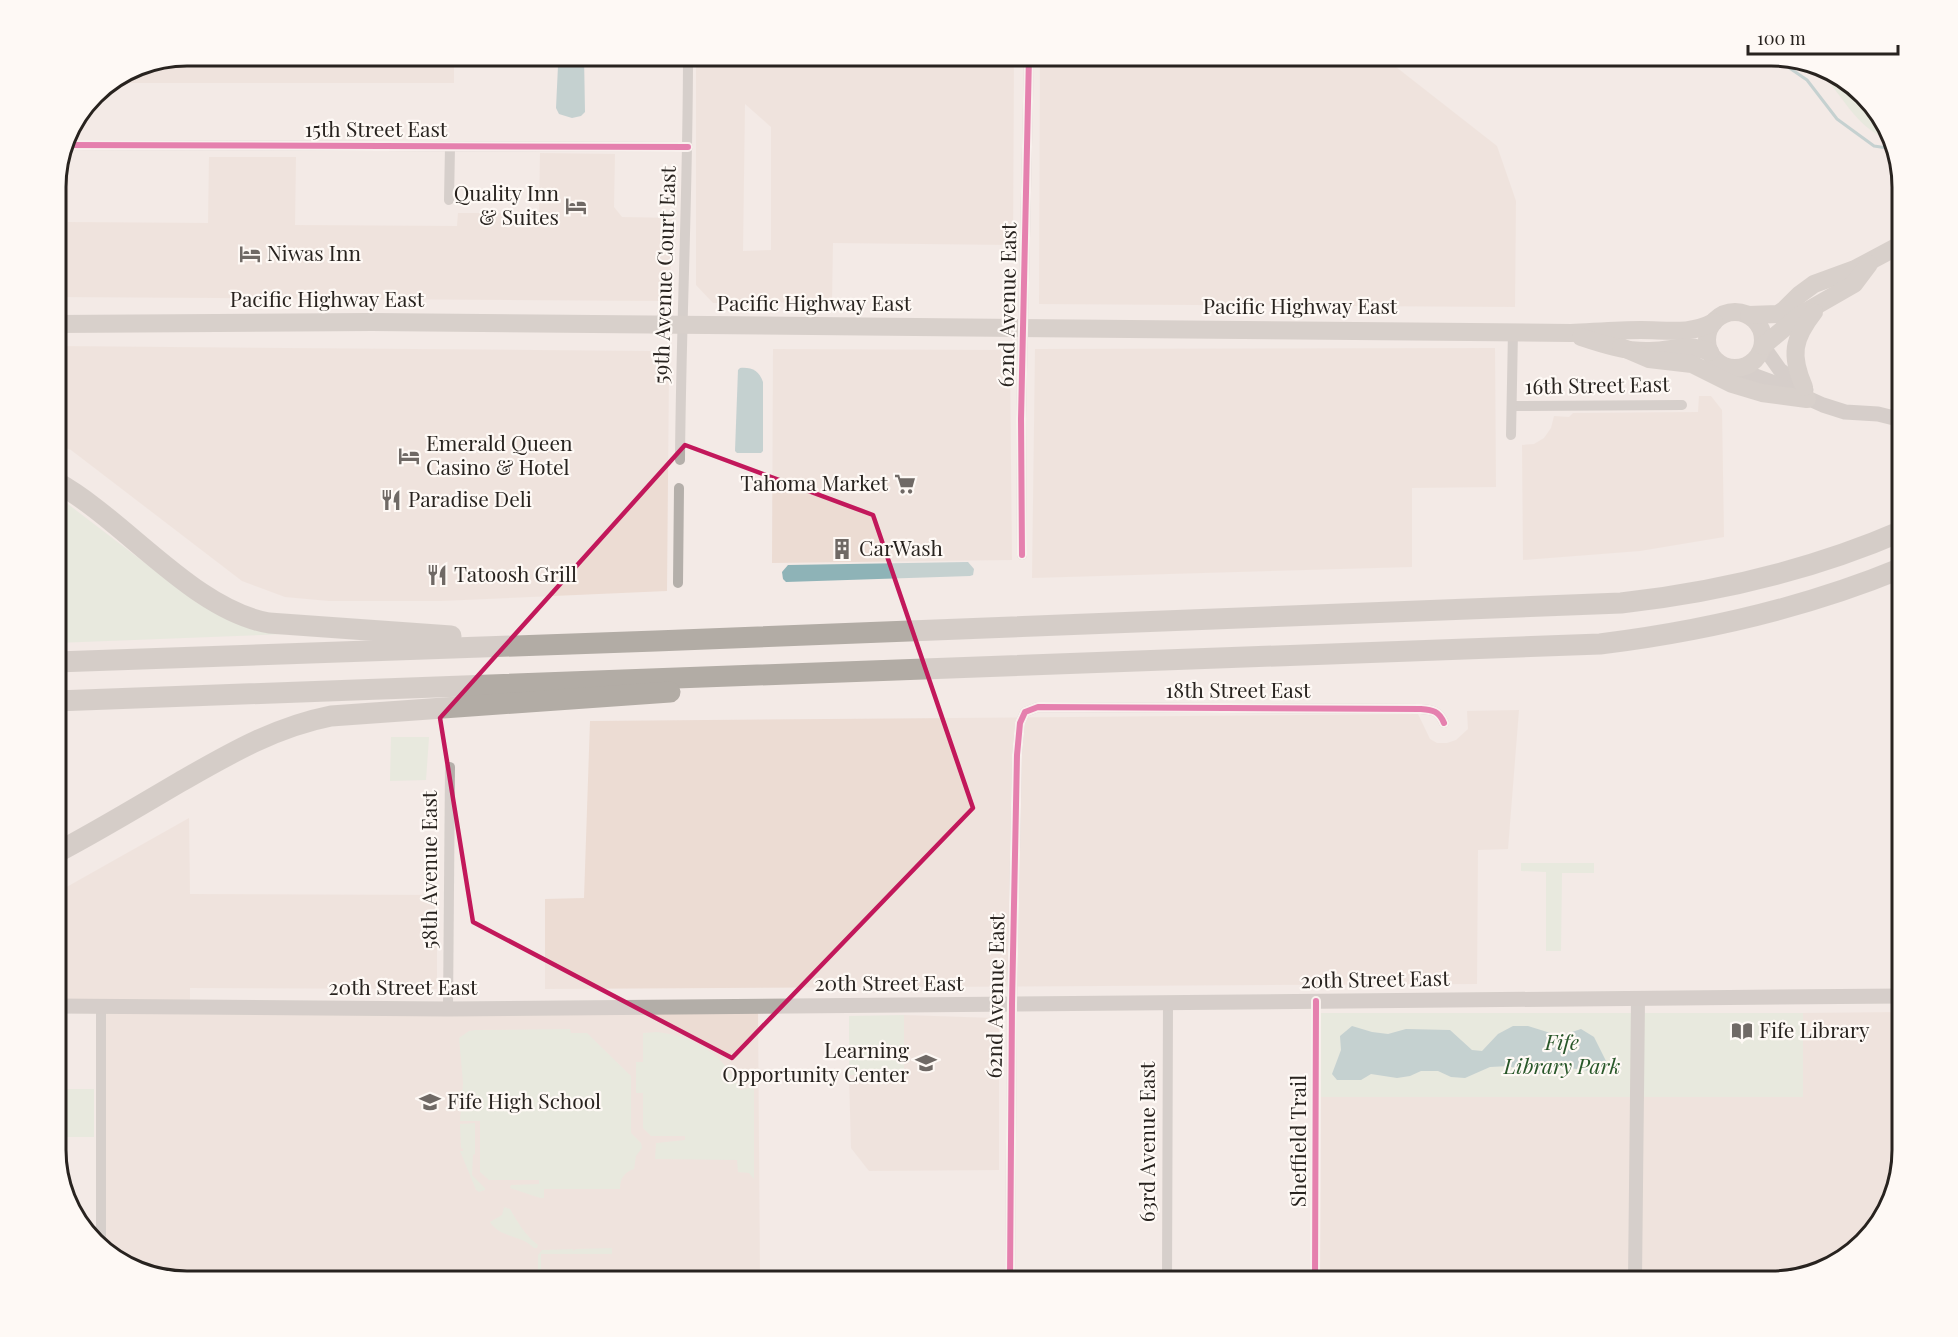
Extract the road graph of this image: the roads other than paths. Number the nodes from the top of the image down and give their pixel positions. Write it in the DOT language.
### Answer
graph roads {
  1 [pos="688,66"];
  2 [pos="1029,66"];
  3 [pos="73,145"];
  4 [pos="450,147"];
  5 [pos="688,147"];
  6 [pos="449,200"];
  7 [pos="1892,249"];
  8 [pos="1872,260"];
  9 [pos="1827,300"];
  10 [pos="1749,315"];
  11 [pos="1714,322"];
  12 [pos="66,324"];
  13 [pos="681,326"];
  14 [pos="1023,328"];
  15 [pos="1514,332"];
  16 [pos="1571,333"];
  17 [pos="1763,346"];
  18 [pos="1621,347"];
  19 [pos="1710,352"];
  20 [pos="1734,368"];
  21 [pos="1808,396"];
  22 [pos="1682,405"];
  23 [pos="1512,406"];
  24 [pos="1892,418"];
  25 [pos="1511,435"];
  26 [pos="680,460"];
  27 [pos="66,488"];
  28 [pos="679,488"];
  29 [pos="1892,535"];
  30 [pos="1022,555"];
  31 [pos="1892,572"];
  32 [pos="678,583"];
  33 [pos="656,641"];
  34 [pos="66,662"];
  35 [pos="777,675"];
  36 [pos="66,701"];
  37 [pos="1025,712"];
  38 [pos="1444,723"];
  39 [pos="450,766"];
  40 [pos="66,847"];
  41 [pos="1892,996"];
  42 [pos="1638,999"];
  43 [pos="1168,1003"];
  44 [pos="1012,1004"];
  45 [pos="66,1006"];
  46 [pos="101,1007"];
  47 [pos="448,1009"];
  48 [pos="102,1236"];
  49 [pos="1010,1271"];
  50 [pos="1167,1271"];
  51 [pos="1635,1271"];
  1 -- 5 [label="street, 59th Avenue Court East"];
  2 -- 14 [label="street, 62nd Avenue East"];
  3 -- 4 [label="street, 15th Street East"];
  4 -- 5 [label="street, 15th Street East"];
  4 -- 6 [label="street"];
  5 -- 13 [label="street, 59th Avenue Court East"];
  7 -- 8 [label="main road"];
  8 -- 9 [label="main road"];
  8 -- 10 [label="main road"];
  9 -- 17 [label="main road"];
  9 -- 21 [label="main road"];
  10 -- 11 [label="main road"];
  10 -- 17 [label="main road"];
  11 -- 16 [label="main road, Pacific Highway East"];
  11 -- 19 [label="main road"];
  12 -- 13 [label="main road, Pacific Highway East"];
  13 -- 14 [label="main road, Pacific Highway East"];
  13 -- 26 [label="street, 59th Avenue Court East"];
  14 -- 15 [label="main road, Pacific Highway East"];
  14 -- 30 [label="street, 62nd Avenue East"];
  15 -- 16 [label="main road, Pacific Highway East"];
  15 -- 23 [label="street"];
  16 -- 18 [label="main road, Pacific Highway East"];
  17 -- 20 [label="main road"];
  17 -- 21 [label="main road"];
  18 -- 19 [label="main road, Pacific Highway East"];
  18 -- 21 [label="main road"];
  19 -- 20 [label="main road"];
  20 -- 21 [label="main road"];
  21 -- 24 [label="main road"];
  22 -- 23 [label="street, 16th Street East"];
  23 -- 25 [label="street"];
  27 -- 33 [label="highway"];
  28 -- 32 [label="street"];
  29 -- 33 [label="highway"];
  31 -- 35 [label="highway"];
  33 -- 34 [label="highway"];
  35 -- 36 [label="highway"];
  35 -- 40 [label="highway"];
  37 -- 38 [label="street, 18th Street East"];
  37 -- 44 [label="street, 62nd Avenue East"];
  39 -- 47 [label="street, 58th Avenue East"];
  41 -- 42 [label="main road, 20th Street East"];
  42 -- 43 [label="main road, 20th Street East"];
  42 -- 51 [label="street"];
  43 -- 44 [label="main road, 20th Street East"];
  43 -- 50 [label="street, 63rd Avenue East"];
  44 -- 47 [label="main road, 20th Street East"];
  44 -- 49 [label="street, 62nd Avenue East"];
  45 -- 46 [label="main road, 20th Street East"];
  46 -- 47 [label="main road, 20th Street East"];
  46 -- 48 [label="street"];
}
